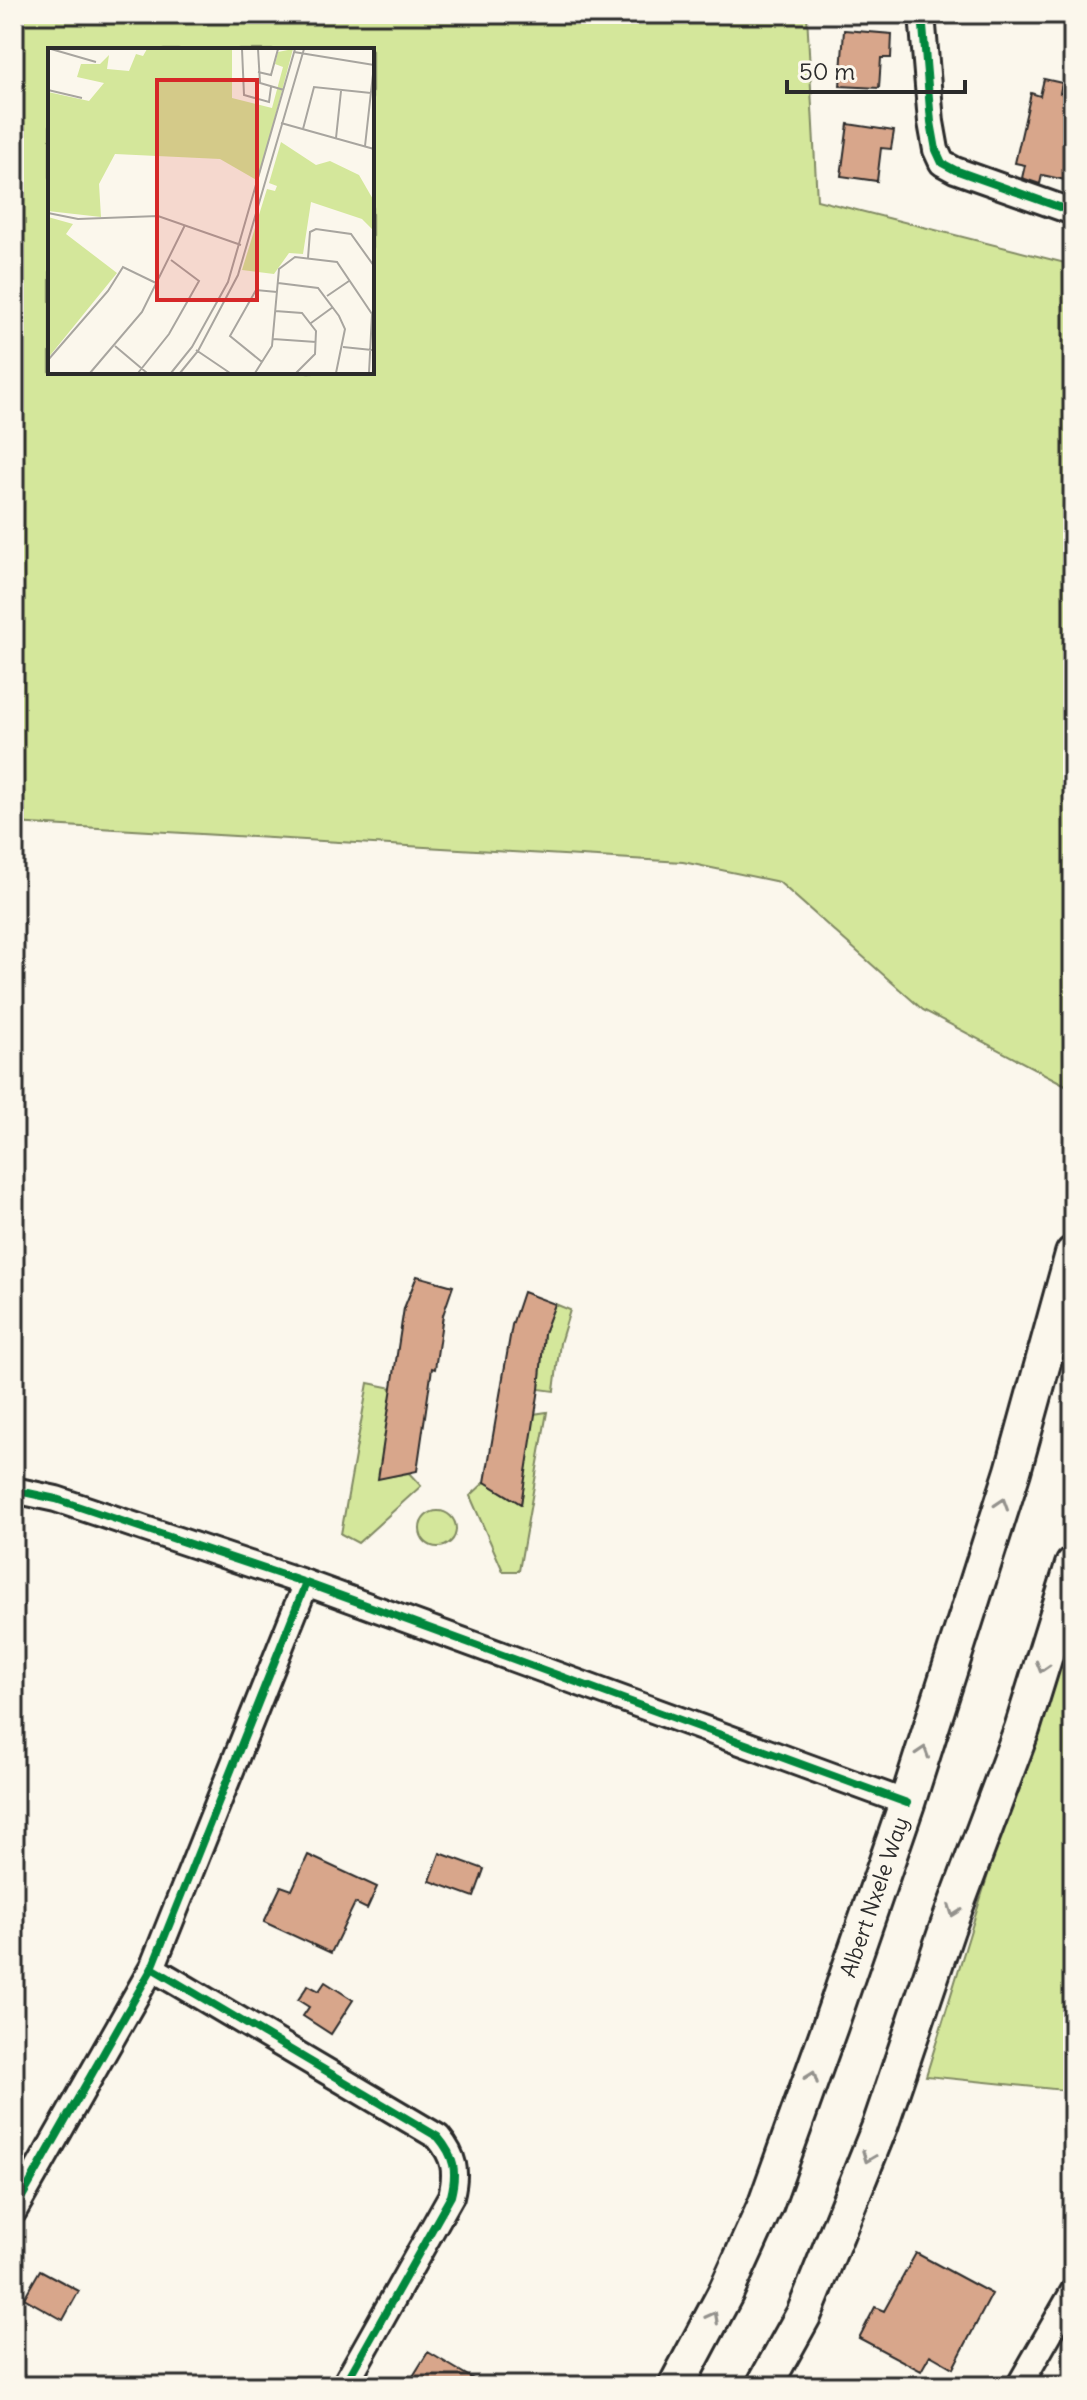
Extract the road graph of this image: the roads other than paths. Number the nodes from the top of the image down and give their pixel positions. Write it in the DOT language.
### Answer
graph roads {
  1 [pos="922,14"];
  2 [pos="1073,212"];
  3 [pos="1073,1254"];
  4 [pos="14,1490"];
  5 [pos="1073,1565"];
  6 [pos="306,1583"];
  7 [pos="907,1803"];
  8 [pos="152,1968"];
  9 [pos="14,2211"];
  10 [pos="1073,2292"];
  11 [pos="344,2386"];
  12 [pos="676,2386"];
  13 [pos="764,2386"];
  14 [pos="1019,2386"];
  1 -- 2 [label="street"];
  7 -- 3 [label="main road, Albert Nxele Way, one-way"];
  4 -- 6 [label="street"];
  5 -- 13 [label="main road, one-way"];
  6 -- 7 [label="street"];
  6 -- 8 [label="street"];
  12 -- 7 [label="main road, Albert Nxele Way, one-way"];
  8 -- 9 [label="street"];
  8 -- 11 [label="street"];
  10 -- 14 [label="street"];
}
